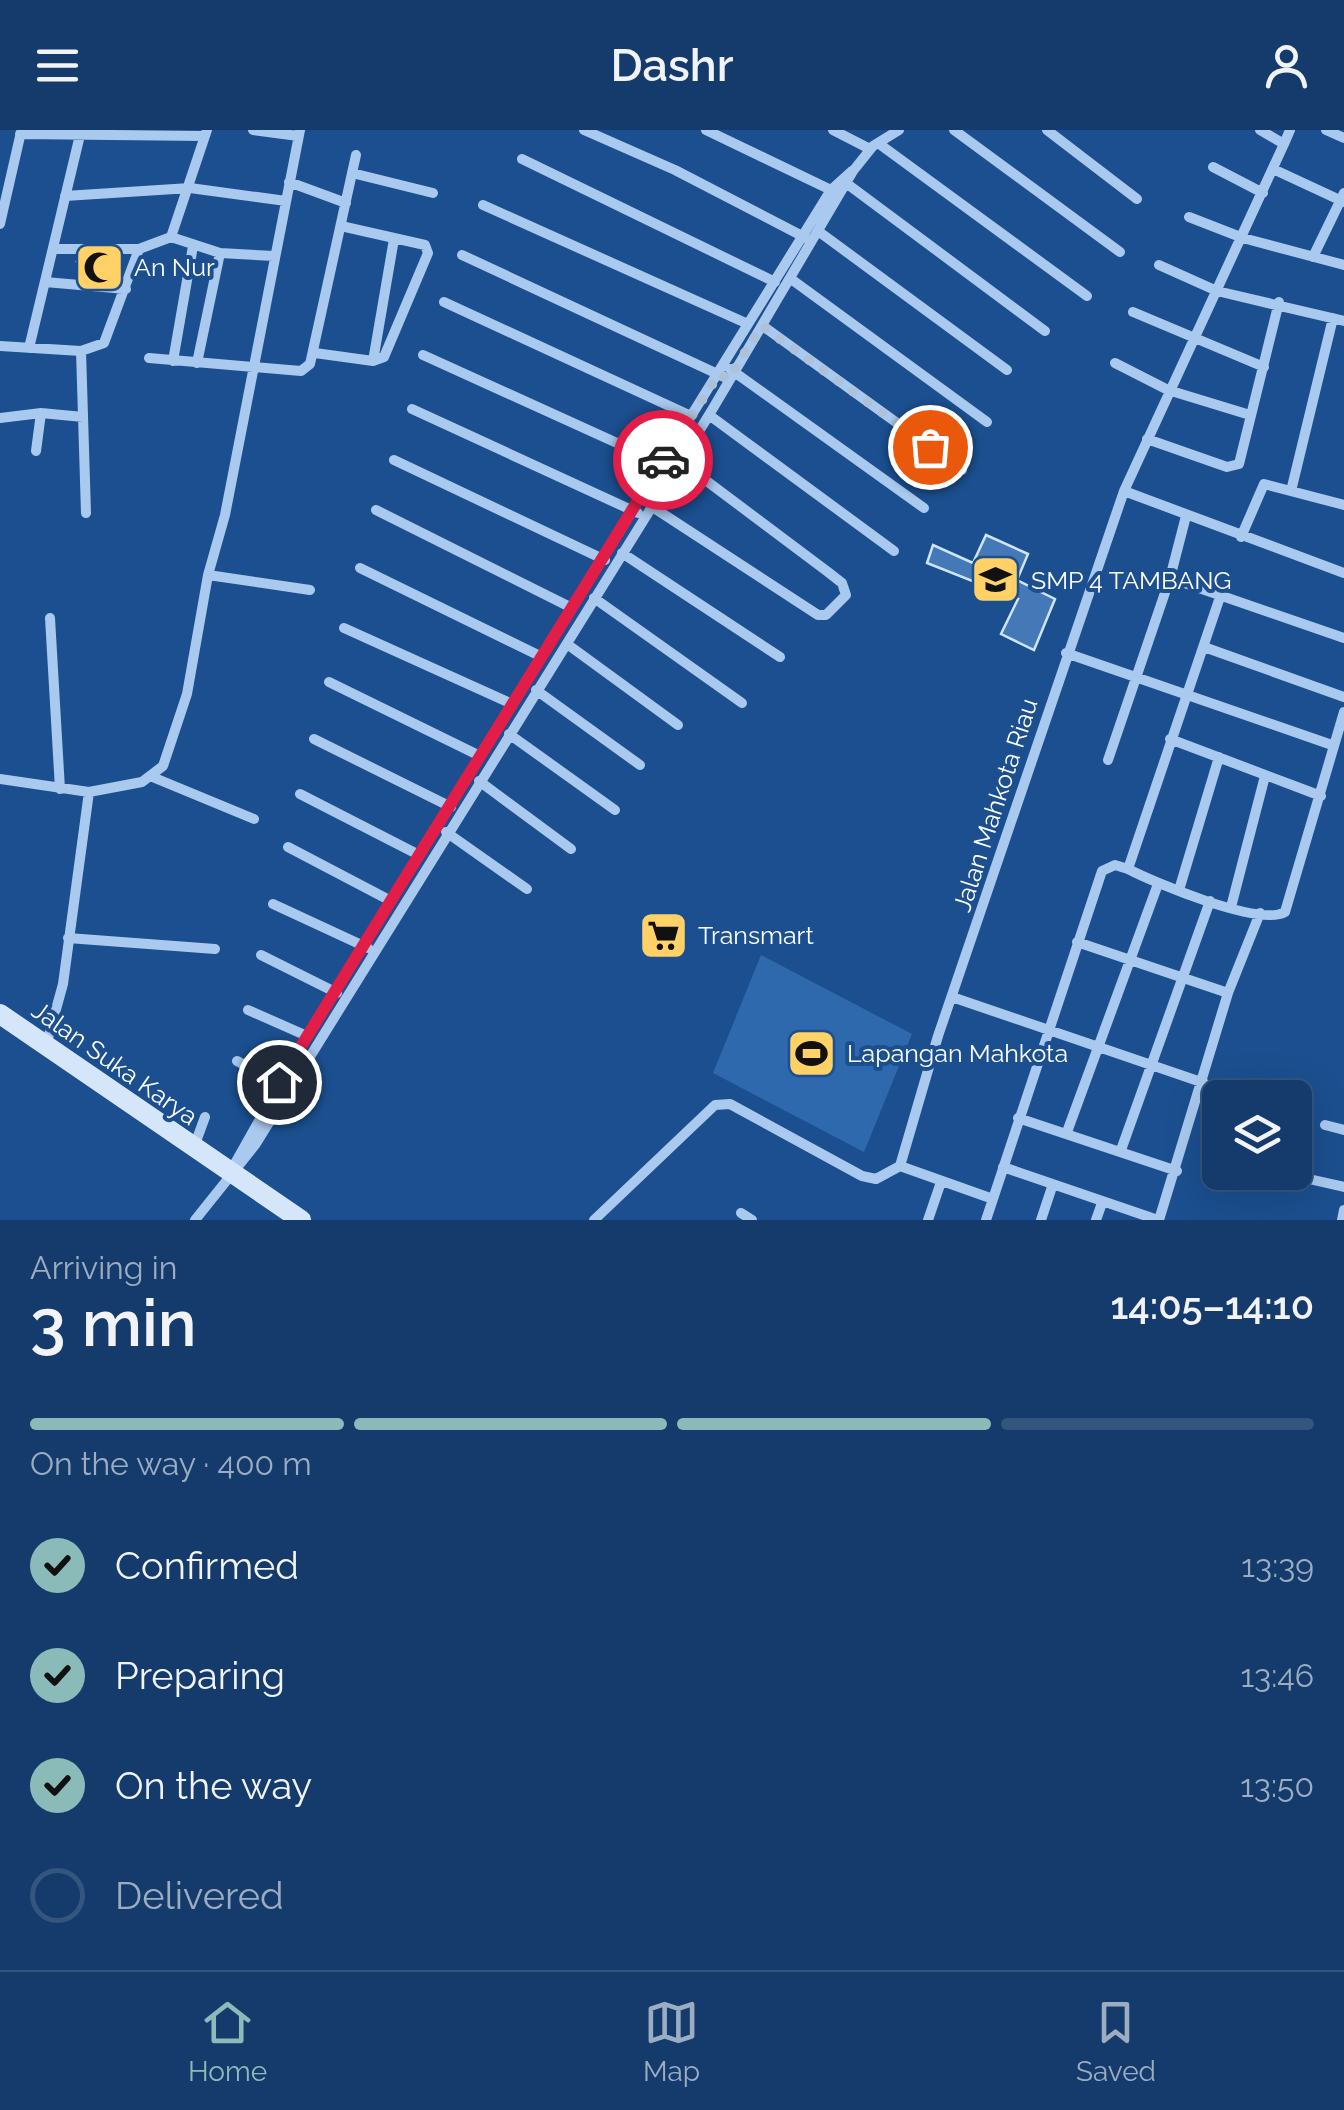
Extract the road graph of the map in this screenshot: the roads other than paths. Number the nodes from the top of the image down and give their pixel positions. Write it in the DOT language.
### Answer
graph roads {
  1 [pos="253,130"];
  2 [pos="584,130"];
  3 [pos="706,130"];
  4 [pos="833,130"];
  5 [pos="899,130"];
  6 [pos="954,130"];
  7 [pos="1047,130"];
  8 [pos="1260,130"];
  9 [pos="1290,130"];
  10 [pos="1326,130"];
  11 [pos="21,132"];
  12 [pos="205,133"];
  13 [pos="299,133"];
  14 [pos="80,135"];
  15 [pos="1344,138"];
  16 [pos="1284,144"];
  17 [pos="874,146"];
  18 [pos="356,155"];
  19 [pos="522,159"];
  20 [pos="1212,167"];
  21 [pos="1273,169"];
  22 [pos="352,173"];
  23 [pos="844,181"];
  24 [pos="290,182"];
  25 [pos="190,188"];
  26 [pos="832,190"];
  27 [pos="433,193"];
  28 [pos="1263,193"];
  29 [pos="66,196"];
  30 [pos="1343,198"];
  31 [pos="1137,199"];
  32 [pos="286,201"];
  33 [pos="346,203"];
  34 [pos="483,205"];
  35 [pos="1189,216"];
  36 [pos="0,224"];
  37 [pos="340,226"];
  38 [pos="812,236"];
  39 [pos="170,237"];
  40 [pos="1243,238"];
  41 [pos="394,239"];
  42 [pos="194,246"];
  43 [pos="56,248"];
  44 [pos="139,249"];
  45 [pos="1120,252"];
  46 [pos="220,253"];
  47 [pos="462,255"];
  48 [pos="274,256"];
  49 [pos="1313,258"];
  50 [pos="1159,265"];
  51 [pos="1344,266"];
  52 [pos="791,280"];
  53 [pos="45,282"];
  54 [pos="775,282"];
  55 [pos="126,289"];
  56 [pos="1217,291"];
  57 [pos="1087,296"];
  58 [pos="444,302"];
  59 [pos="1280,302"];
  60 [pos="1133,312"];
  61 [pos="1339,319"];
  62 [pos="748,324"];
  63 [pos="762,326"];
  64 [pos="1046,332"];
  65 [pos="1191,338"];
  66 [pos="0,346"];
  67 [pos="29,348"];
  68 [pos="81,351"];
  69 [pos="314,353"];
  70 [pos="423,355"];
  71 [pos="148,358"];
  72 [pos="172,361"];
  73 [pos="373,361"];
  74 [pos="1115,363"];
  75 [pos="197,364"];
  76 [pos="255,366"];
  77 [pos="1264,368"];
  78 [pos="1007,370"];
  79 [pos="727,373"];
  80 [pos="1168,390"];
  81 [pos="412,408"];
  82 [pos="41,413"];
  83 [pos="709,415"];
  84 [pos="83,416"];
  85 [pos="691,416"];
  86 [pos="1250,416"];
  87 [pos="0,418"];
  88 [pos="987,422"];
  89 [pos="1147,439"];
  90 [pos="36,452"];
  91 [pos="394,460"];
  92 [pos="680,461"];
  93 [pos="662,463"];
  94 [pos="962,470"];
  95 [pos="1124,491"];
  96 [pos="1292,491"];
  97 [pos="1344,504"];
  98 [pos="924,508"];
  99 [pos="633,509"];
  100 [pos="376,510"];
  101 [pos="648,511"];
  102 [pos="86,513"];
  103 [pos="1186,516"];
  104 [pos="1241,537"];
  105 [pos="894,551"];
  106 [pos="622,553"];
  107 [pos="603,558"];
  108 [pos="614,566"];
  109 [pos="360,568"];
  110 [pos="1344,572"];
  111 [pos="208,575"];
  112 [pos="1170,578"];
  113 [pos="310,590"];
  114 [pos="1220,597"];
  115 [pos="594,598"];
  116 [pos="572,608"];
  117 [pos="50,618"];
  118 [pos="344,628"];
  119 [pos="1344,638"];
  120 [pos="567,644"];
  121 [pos="1204,648"];
  122 [pos="1066,653"];
  123 [pos="542,656"];
  124 [pos="780,656"];
  125 [pos="1135,676"];
  126 [pos="329,682"];
  127 [pos="536,690"];
  128 [pos="1189,696"];
  129 [pos="1344,697"];
  130 [pos="742,703"];
  131 [pos="512,704"];
  132 [pos="1344,712"];
  133 [pos="678,725"];
  134 [pos="509,734"];
  135 [pos="314,738"];
  136 [pos="1170,739"];
  137 [pos="1332,744"];
  138 [pos="480,756"];
  139 [pos="1218,757"];
  140 [pos="1108,760"];
  141 [pos="640,764"];
  142 [pos="150,776"];
  143 [pos="1265,776"];
  144 [pos="0,779"];
  145 [pos="473,784"];
  146 [pos="60,789"];
  147 [pos="89,792"];
  148 [pos="300,794"];
  149 [pos="1321,796"];
  150 [pos="451,807"];
  151 [pos="615,810"];
  152 [pos="254,819"];
  153 [pos="443,830"];
  154 [pos="288,848"];
  155 [pos="571,849"];
  156 [pos="419,855"];
  157 [pos="1128,870"];
  158 [pos="1158,884"];
  159 [pos="527,889"];
  160 [pos="1180,890"];
  161 [pos="392,901"];
  162 [pos="1210,902"];
  163 [pos="273,904"];
  164 [pos="1231,907"];
  165 [pos="1260,913"];
  166 [pos="68,938"];
  167 [pos="1077,942"];
  168 [pos="363,945"];
  169 [pos="215,949"];
  170 [pos="374,952"];
  171 [pos="262,955"];
  172 [pos="1131,962"];
  173 [pos="1181,978"];
  174 [pos="336,993"];
  175 [pos="1228,993"];
  176 [pos="952,997"];
  177 [pos="248,1010"];
  178 [pos="0,1014"];
  179 [pos="1050,1030"];
  180 [pos="306,1036"];
  181 [pos="47,1042"];
  182 [pos="1100,1047"];
  183 [pos="236,1061"];
  184 [pos="1152,1065"];
  185 [pos="1205,1080"];
  186 [pos="279,1082"];
  187 [pos="1202,1082"];
  188 [pos="1202,1089"];
  189 [pos="205,1117"];
  190 [pos="1018,1118"];
  191 [pos="1325,1125"];
  192 [pos="1344,1130"];
  193 [pos="1068,1132"];
  194 [pos="194,1148"];
  195 [pos="1121,1150"];
  196 [pos="900,1166"];
  197 [pos="1003,1168"];
  198 [pos="1176,1171"];
  199 [pos="229,1175"];
  200 [pos="1312,1180"];
  201 [pos="941,1182"];
  202 [pos="1052,1187"];
  203 [pos="1344,1187"];
  204 [pos="993,1199"];
  205 [pos="1102,1203"];
  206 [pos="1344,1210"];
  207 [pos="741,1214"];
  208 [pos="195,1220"];
  209 [pos="301,1220"];
  210 [pos="594,1220"];
  211 [pos="752,1220"];
  212 [pos="928,1220"];
  213 [pos="986,1220"];
  214 [pos="1040,1220"];
  215 [pos="1096,1220"];
  216 [pos="1158,1220"];
  217 [pos="1342,1220"];
  1 -- 13 [label="street"];
  2 -- 38 [label="street"];
  3 -- 26 [label="street"];
  4 -- 17 [label="street"];
  5 -- 17 [label="street"];
  6 -- 45 [label="street"];
  7 -- 31 [label="street"];
  8 -- 16 [label="street"];
  9 -- 16 [label="street, Jalan Mahkota Riau"];
  10 -- 15 [label="street"];
  11 -- 14 [label="street"];
  11 -- 36 [label="street"];
  12 -- 14 [label="street"];
  12 -- 25 [label="street"];
  13 -- 24 [label="street"];
  14 -- 29 [label="street"];
  16 -- 21 [label="street, Jalan Mahkota Riau"];
  17 -- 23 [label="street"];
  17 -- 57 [label="street"];
  18 -- 22 [label="street"];
  19 -- 54 [label="street"];
  20 -- 28 [label="street"];
  21 -- 28 [label="street, Jalan Mahkota Riau"];
  21 -- 30 [label="street"];
  22 -- 27 [label="street"];
  22 -- 33 [label="street"];
  23 -- 26 [label="street"];
  23 -- 38 [label="street"];
  23 -- 64 [label="street"];
  24 -- 32 [label="street"];
  24 -- 33 [label="street"];
  25 -- 29 [label="street"];
  25 -- 32 [label="street"];
  25 -- 39 [label="street"];
  26 -- 38 [label="street"];
  28 -- 40 [label="street, Jalan Mahkota Riau"];
  29 -- 43 [label="street"];
  30 -- 49 [label="street"];
  32 -- 48 [label="street"];
  33 -- 37 [label="street"];
  34 -- 62 [label="street"];
  35 -- 40 [label="street"];
  37 -- 41 [label="street"];
  37 -- 69 [label="street"];
  38 -- 52 [label="street"];
  38 -- 54 [label="street"];
  38 -- 78 [label="street"];
  39 -- 42 [label="street"];
  39 -- 44 [label="street"];
  40 -- 49 [label="street"];
  40 -- 56 [label="street, Jalan Mahkota Riau"];
  41 -- 73 [label="street"];
  41 -- 73 [label="street"];
  42 -- 46 [label="street"];
  42 -- 72 [label="street"];
  43 -- 44 [label="street"];
  43 -- 53 [label="street"];
  44 -- 55 [label="street"];
  46 -- 48 [label="street"];
  46 -- 75 [label="street"];
  47 -- 79 [label="street"];
  48 -- 76 [label="street"];
  49 -- 51 [label="street"];
  50 -- 56 [label="street"];
  52 -- 63 [label="street"];
  52 -- 88 [label="street"];
  53 -- 55 [label="street"];
  53 -- 67 [label="street"];
  54 -- 62 [label="street"];
  55 -- 68 [label="street"];
  56 -- 59 [label="street"];
  56 -- 65 [label="street, Jalan Mahkota Riau"];
  58 -- 85 [label="street"];
  59 -- 61 [label="street"];
  59 -- 77 [label="street"];
  60 -- 65 [label="street"];
  61 -- 96 [label="street"];
  62 -- 79 [label="street"];
  63 -- 79 [label="street"];
  63 -- 94 [label="street"];
  65 -- 77 [label="street"];
  65 -- 80 [label="street, Jalan Mahkota Riau"];
  66 -- 67 [label="street"];
  67 -- 68 [label="street"];
  68 -- 84 [label="street"];
  69 -- 73 [label="street"];
  69 -- 76 [label="street"];
  70 -- 93 [label="street"];
  71 -- 72 [label="street"];
  72 -- 75 [label="street"];
  74 -- 80 [label="street"];
  75 -- 76 [label="street"];
  76 -- 111 [label="street"];
  77 -- 86 [label="street"];
  79 -- 83 [label="street"];
  79 -- 85 [label="street"];
  79 -- 98 [label="street"];
  80 -- 86 [label="street"];
  80 -- 89 [label="street, Jalan Mahkota Riau"];
  81 -- 99 [label="street"];
  82 -- 84 [label="street"];
  82 -- 87 [label="street"];
  82 -- 90 [label="street"];
  83 -- 92 [label="street"];
  83 -- 105 [label="street"];
  84 -- 102 [label="street"];
  85 -- 93 [label="street"];
  86 -- 89 [label="street"];
  89 -- 95 [label="street, Jalan Mahkota Riau"];
  91 -- 107 [label="street"];
  92 -- 101 [label="street"];
  92 -- 101 [label="street"];
  93 -- 99 [label="street"];
  95 -- 103 [label="street"];
  95 -- 122 [label="street, Jalan Mahkota Riau"];
  96 -- 97 [label="street"];
  96 -- 104 [label="street"];
  99 -- 101 [label="street"];
  99 -- 107 [label="street"];
  100 -- 116 [label="street"];
  101 -- 106 [label="street"];
  103 -- 104 [label="street"];
  103 -- 112 [label="street"];
  104 -- 110 [label="street"];
  106 -- 108 [label="street"];
  106 -- 124 [label="street"];
  107 -- 108 [label="street"];
  107 -- 116 [label="street"];
  108 -- 115 [label="street"];
  109 -- 123 [label="street"];
  111 -- 113 [label="street"];
  111 -- 142 [label="street"];
  112 -- 114 [label="street"];
  112 -- 125 [label="street"];
  114 -- 119 [label="street"];
  114 -- 121 [label="street"];
  115 -- 120 [label="street"];
  115 -- 130 [label="street"];
  116 -- 123 [label="street"];
  117 -- 146 [label="street"];
  118 -- 131 [label="street"];
  120 -- 127 [label="street"];
  120 -- 133 [label="street"];
  121 -- 128 [label="street"];
  121 -- 129 [label="street"];
  122 -- 125 [label="street"];
  122 -- 176 [label="street, Jalan Mahkota Riau"];
  123 -- 131 [label="street"];
  125 -- 128 [label="street"];
  125 -- 140 [label="street"];
  126 -- 138 [label="street"];
  127 -- 134 [label="street"];
  127 -- 141 [label="street"];
  128 -- 136 [label="street"];
  128 -- 137 [label="street"];
  131 -- 138 [label="street"];
  132 -- 137 [label="street"];
  134 -- 145 [label="street"];
  134 -- 151 [label="street"];
  135 -- 150 [label="street"];
  136 -- 139 [label="street"];
  136 -- 157 [label="street"];
  137 -- 149 [label="street"];
  138 -- 145 [label="street"];
  139 -- 143 [label="street"];
  139 -- 160 [label="street"];
  142 -- 147 [label="street"];
  142 -- 152 [label="street"];
  143 -- 149 [label="street"];
  143 -- 164 [label="street"];
  144 -- 146 [label="street"];
  145 -- 150 [label="street"];
  145 -- 153 [label="street"];
  145 -- 155 [label="street"];
  146 -- 147 [label="street"];
  147 -- 166 [label="street"];
  148 -- 156 [label="street"];
  149 -- 165 [label="street"];
  150 -- 153 [label="street"];
  153 -- 156 [label="street"];
  153 -- 159 [label="street"];
  153 -- 170 [label="street"];
  154 -- 161 [label="street"];
  156 -- 161 [label="street"];
  157 -- 158 [label="street"];
  157 -- 167 [label="street"];
  158 -- 160 [label="street"];
  158 -- 172 [label="street"];
  160 -- 162 [label="street"];
  161 -- 168 [label="street"];
  162 -- 164 [label="street"];
  162 -- 173 [label="street"];
  163 -- 168 [label="street"];
  164 -- 165 [label="street"];
  165 -- 175 [label="street"];
  166 -- 169 [label="street"];
  166 -- 181 [label="street"];
  167 -- 172 [label="street"];
  167 -- 179 [label="street"];
  168 -- 170 [label="street"];
  168 -- 174 [label="street"];
  170 -- 199 [label="street"];
  171 -- 174 [label="street"];
  172 -- 173 [label="street"];
  172 -- 182 [label="street"];
  173 -- 175 [label="street"];
  173 -- 184 [label="street"];
  174 -- 180 [label="street"];
  175 -- 185 [label="street"];
  176 -- 179 [label="street"];
  176 -- 196 [label="street, Jalan Mahkota Riau"];
  177 -- 180 [label="street"];
  178 -- 181 [label="main road, Jalan Suka Karya"];
  179 -- 182 [label="street"];
  179 -- 190 [label="street"];
  180 -- 186 [label="street"];
  181 -- 194 [label="main road, Jalan Suka Karya"];
  182 -- 184 [label="street"];
  182 -- 193 [label="street"];
  183 -- 186 [label="street"];
  184 -- 187 [label="street"];
  184 -- 195 [label="street"];
  186 -- 199 [label="street"];
  188 -- 198 [label="street"];
  189 -- 194 [label="street"];
  190 -- 193 [label="street"];
  190 -- 197 [label="street"];
  191 -- 192 [label="street"];
  193 -- 195 [label="street"];
  194 -- 199 [label="main road, Jalan Suka Karya"];
  195 -- 198 [label="street"];
  196 -- 201 [label="street"];
  196 -- 210 [label="street"];
  197 -- 202 [label="street"];
  197 -- 204 [label="street"];
  198 -- 216 [label="street"];
  199 -- 208 [label="street"];
  199 -- 209 [label="main road, Jalan Suka Karya"];
  200 -- 203 [label="street"];
  201 -- 204 [label="street"];
  201 -- 212 [label="street"];
  202 -- 205 [label="street"];
  202 -- 214 [label="street"];
  204 -- 213 [label="street"];
  205 -- 215 [label="street"];
  205 -- 216 [label="street"];
  206 -- 217 [label="street"];
  207 -- 211 [label="street"];
}
